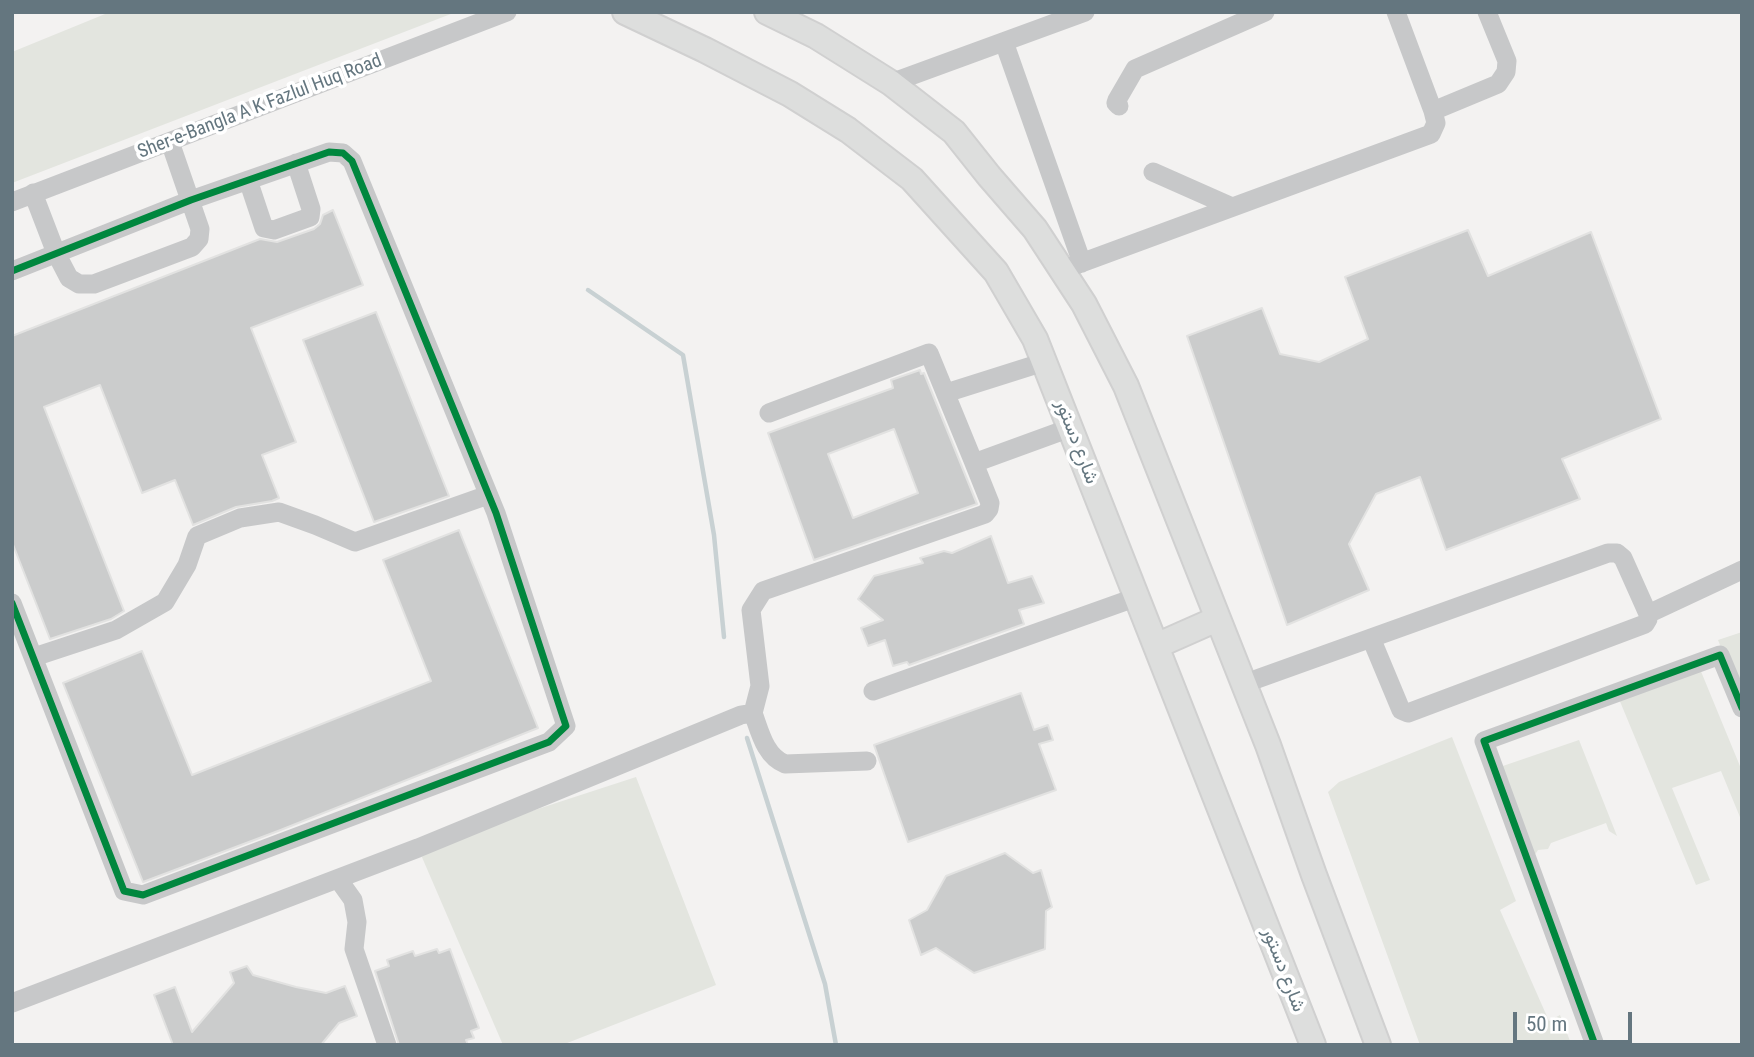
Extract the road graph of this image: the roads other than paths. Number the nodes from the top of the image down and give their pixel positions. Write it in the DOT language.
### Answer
graph roads {
  1 [pos="507,12"];
  2 [pos="625,12"];
  3 [pos="767,12"];
  4 [pos="1265,12"];
  5 [pos="1396,12"];
  6 [pos="1486,12"];
  7 [pos="1074,14"];
  8 [pos="1004,42"];
  9 [pos="891,83"];
  10 [pos="1119,106"];
  11 [pos="1433,111"];
  12 [pos="170,142"];
  13 [pos="296,163"];
  14 [pos="1153,172"];
  15 [pos="248,180"];
  16 [pos="33,194"];
  17 [pos="191,200"];
  18 [pos="12,202"];
  19 [pos="1232,207"];
  20 [pos="56,253"];
  21 [pos="1072,267"];
  22 [pos="12,271"];
  23 [pos="1044,362"];
  24 [pos="946,393"];
  25 [pos="769,413"];
  26 [pos="1070,428"];
  27 [pos="974,463"];
  28 [pos="488,495"];
  29 [pos="1742,570"];
  30 [pos="1137,597"];
  31 [pos="12,603"];
  32 [pos="1648,614"];
  33 [pos="1217,619"];
  34 [pos="1371,638"];
  35 [pos="1156,646"];
  36 [pos="34,657"];
  37 [pos="1243,684"];
  38 [pos="873,691"];
  39 [pos="1742,708"];
  40 [pos="753,713"];
  41 [pos="867,761"];
  42 [pos="338,879"];
  43 [pos="12,1003"];
  44 [pos="387,1045"];
  45 [pos="1313,1045"];
  46 [pos="1378,1045"];
  47 [pos="1595,1045"];
  1 -- 12 [label="street, Sher-e-Bangla A K Fazlul Huq Road"];
  2 -- 23 [label="main road, شارع دستور"];
  3 -- 9 [label="main road"];
  4 -- 10 [label="street"];
  5 -- 11 [label="street"];
  6 -- 11 [label="street"];
  7 -- 8 [label="street"];
  8 -- 9 [label="street"];
  8 -- 21 [label="street"];
  9 -- 21 [label="main road"];
  11 -- 19 [label="street"];
  12 -- 16 [label="street, Sher-e-Bangla A K Fazlul Huq Road"];
  12 -- 17 [label="street"];
  13 -- 15 [label="street"];
  13 -- 15 [label="street"];
  13 -- 28 [label="street"];
  14 -- 19 [label="street"];
  15 -- 17 [label="street"];
  16 -- 18 [label="street, Sher-e-Bangla A K Fazlul Huq Road"];
  16 -- 20 [label="street"];
  17 -- 20 [label="street"];
  17 -- 20 [label="street"];
  19 -- 21 [label="street"];
  20 -- 22 [label="street"];
  21 -- 33 [label="main road"];
  23 -- 24 [label="street"];
  23 -- 26 [label="main road, شارع دستور"];
  24 -- 25 [label="street"];
  24 -- 27 [label="street"];
  26 -- 27 [label="street"];
  26 -- 30 [label="main road, شارع دستور"];
  27 -- 40 [label="street"];
  28 -- 36 [label="street"];
  28 -- 36 [label="street"];
  29 -- 32 [label="street"];
  30 -- 35 [label="main road, شارع دستور"];
  30 -- 38 [label="street"];
  31 -- 36 [label="street"];
  32 -- 34 [label="street"];
  32 -- 34 [label="street"];
  33 -- 35 [label="main road"];
  33 -- 37 [label="main road"];
  34 -- 37 [label="street"];
  35 -- 45 [label="main road, شارع دستور"];
  37 -- 46 [label="main road"];
  39 -- 47 [label="street"];
  40 -- 41 [label="street"];
  40 -- 42 [label="street"];
  42 -- 43 [label="street"];
  42 -- 44 [label="street"];
}
